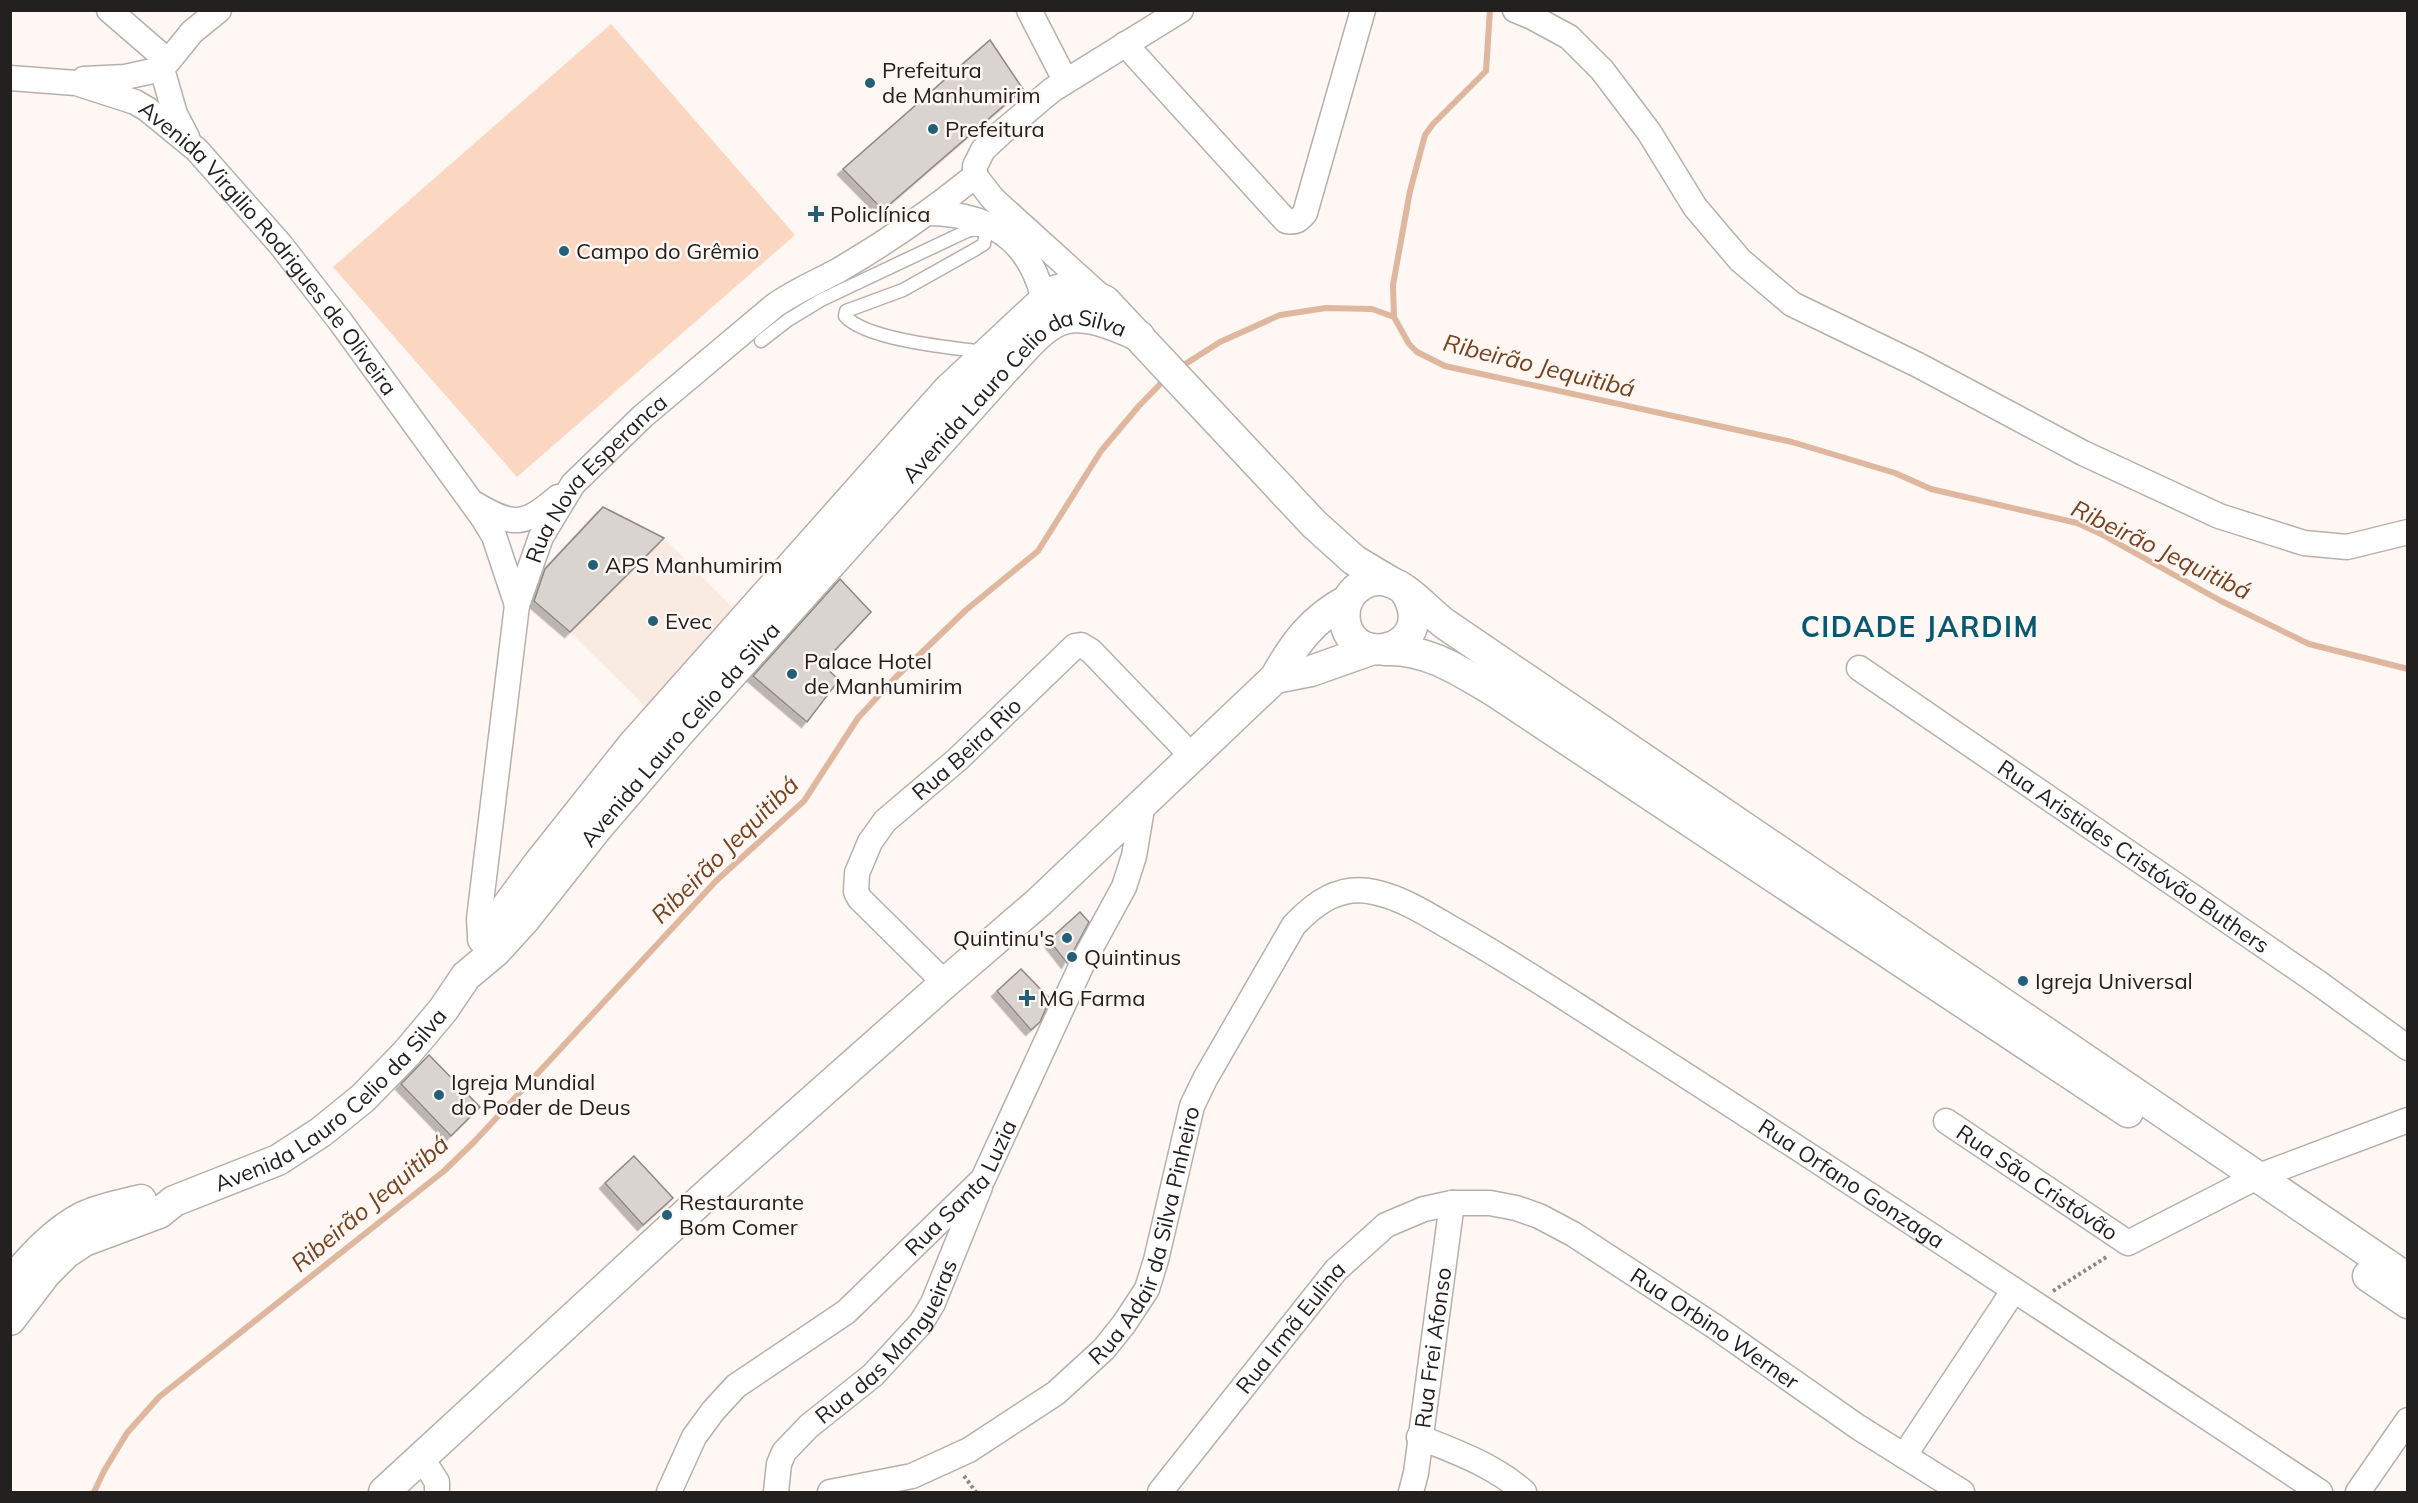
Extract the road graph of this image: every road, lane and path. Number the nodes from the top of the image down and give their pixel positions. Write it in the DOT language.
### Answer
graph roads {
  1 [pos="109,10"];
  2 [pos="219,10"];
  3 [pos="1029,10"];
  4 [pos="1181,10"];
  5 [pos="1363,10"];
  6 [pos="1524,14"];
  7 [pos="1125,44"];
  8 [pos="165,65"];
  9 [pos="10,78"];
  10 [pos="57,80"];
  11 [pos="1065,80"];
  12 [pos="197,150"];
  13 [pos="975,176"];
  14 [pos="929,213"];
  15 [pos="1000,226"];
  16 [pos="1106,301"];
  17 [pos="1047,312"];
  18 [pos="761,341"];
  19 [pos="1145,342"];
  20 [pos="988,353"];
  21 [pos="920,420"];
  22 [pos="943,439"];
  23 [pos="573,484"];
  24 [pos="471,502"];
  25 [pos="843,508"];
  26 [pos="1314,524"];
  27 [pos="866,526"];
  28 [pos="2408,532"];
  29 [pos="1397,586"];
  30 [pos="1349,597"];
  31 [pos="782,598"];
  32 [pos="517,604"];
  33 [pos="1379,650"];
  34 [pos="1859,668"];
  35 [pos="1275,678"];
  36 [pos="1192,756"];
  37 [pos="1143,803"];
  38 [pos="1373,891"];
  39 [pos="487,947"];
  40 [pos="945,983"];
  41 [pos="2408,1048"];
  42 [pos="2408,1120"];
  43 [pos="1946,1121"];
  44 [pos="983,1179"];
  45 [pos="2248,1181"];
  46 [pos="174,1201"];
  47 [pos="1452,1203"];
  48 [pos="2128,1242"];
  49 [pos="2408,1280"];
  50 [pos="10,1283"];
  51 [pos="2014,1290"];
  52 [pos="2035,1303"];
  53 [pos="2408,1303"];
  54 [pos="10,1320"];
  55 [pos="2408,1420"];
  56 [pos="1419,1437"];
  57 [pos="1904,1456"];
  58 [pos="422,1457"];
  59 [pos="384,1492"];
  60 [pos="437,1492"];
  61 [pos="669,1492"];
  62 [pos="776,1492"];
  63 [pos="830,1492"];
  64 [pos="1160,1492"];
  65 [pos="1411,1492"];
  66 [pos="1524,1492"];
  67 [pos="1962,1492"];
  68 [pos="2320,1492"];
  69 [pos="2358,1492"];
  1 -- 8 [label="street"];
  2 -- 8 [label="street"];
  3 -- 11 [label="street"];
  4 -- 7 [label="street"];
  5 -- 7 [label="street"];
  6 -- 28 [label="street"];
  7 -- 11 [label="street"];
  8 -- 10 [label="street"];
  8 -- 12 [label="street"];
  9 -- 10 [label="street, Avenida Virgilio Rodrigues de Oliveira"];
  10 -- 12 [label="street, Avenida Virgilio Rodrigues de Oliveira"];
  11 -- 13 [label="street"];
  12 -- 24 [label="street, Avenida Virgilio Rodrigues de Oliveira"];
  13 -- 14 [label="street, Rua Nova Esperanca"];
  13 -- 15 [label="street"];
  14 -- 15 [label="street"];
  14 -- 23 [label="street, Rua Nova Esperanca"];
  15 -- 16 [label="street"];
  15 -- 17 [label="street"];
  15 -- 18 [label="lane"];
  15 -- 20 [label="lane"];
  16 -- 17 [label="street, Avenida Lauro Celio da Silva"];
  16 -- 19 [label="street, Avenida Lauro Celio da Silva"];
  17 -- 19 [label="street, Avenida Lauro Celio da Silva"];
  17 -- 20 [label="street, Avenida Lauro Celio da Silva"];
  17 -- 22 [label="street, Avenida Lauro Celio da Silva"];
  19 -- 26 [label="street"];
  20 -- 21 [label="street, Avenida Lauro Celio da Silva"];
  21 -- 22 [label="street"];
  21 -- 25 [label="street, Avenida Lauro Celio da Silva"];
  22 -- 27 [label="street, Avenida Lauro Celio da Silva"];
  23 -- 24 [label="street"];
  23 -- 32 [label="street, Rua Nova Esperanca"];
  24 -- 32 [label="street, Avenida Virgilio Rodrigues de Oliveira"];
  25 -- 27 [label="street"];
  25 -- 31 [label="street, Avenida Lauro Celio da Silva"];
  26 -- 29 [label="street"];
  26 -- 30 [label="street"];
  27 -- 31 [label="street, Avenida Lauro Celio da Silva"];
  29 -- 30 [label="street"];
  29 -- 33 [label="street"];
  29 -- 45 [label="street"];
  30 -- 33 [label="street"];
  30 -- 35 [label="street"];
  31 -- 39 [label="street, Avenida Lauro Celio da Silva"];
  32 -- 39 [label="street, Rua Nova Esperanca"];
  33 -- 35 [label="street"];
  33 -- 45 [label="street"];
  34 -- 41 [label="street, Rua Aristides Cristóvão Buthers"];
  35 -- 36 [label="street"];
  36 -- 37 [label="street"];
  36 -- 40 [label="street, Rua Beira Rio"];
  37 -- 40 [label="street"];
  37 -- 44 [label="street, Rua Santa Luzia"];
  38 -- 51 [label="street, Rua Orfano Gonzaga"];
  38 -- 63 [label="street, Rua Adair da Silva Pinheiro"];
  39 -- 46 [label="street, Avenida Lauro Celio da Silva"];
  40 -- 58 [label="street"];
  42 -- 45 [label="street"];
  43 -- 48 [label="street, Rua São Cristóvão"];
  44 -- 61 [label="street, Rua Santa Luzia"];
  44 -- 62 [label="street, Rua das Mangueiras"];
  45 -- 48 [label="street"];
  45 -- 49 [label="street"];
  45 -- 53 [label="street"];
  46 -- 50 [label="street"];
  46 -- 54 [label="street, Avenida Lauro Celio da Silva"];
  47 -- 56 [label="street, Rua Frei Afonso"];
  47 -- 57 [label="street, Rua Orbino Werner"];
  47 -- 64 [label="street, Rua Irmã Eulina"];
  48 -- 52 [label="path"];
  51 -- 52 [label="street, Rua Orfano Gonzaga"];
  51 -- 57 [label="street"];
  52 -- 68 [label="street, Rua Orfano Gonzaga"];
  55 -- 69 [label="street"];
  56 -- 65 [label="street, Rua Frei Afonso"];
  56 -- 66 [label="street"];
  57 -- 67 [label="street, Rua Orbino Werner"];
  58 -- 59 [label="street"];
  58 -- 60 [label="street"];
}
